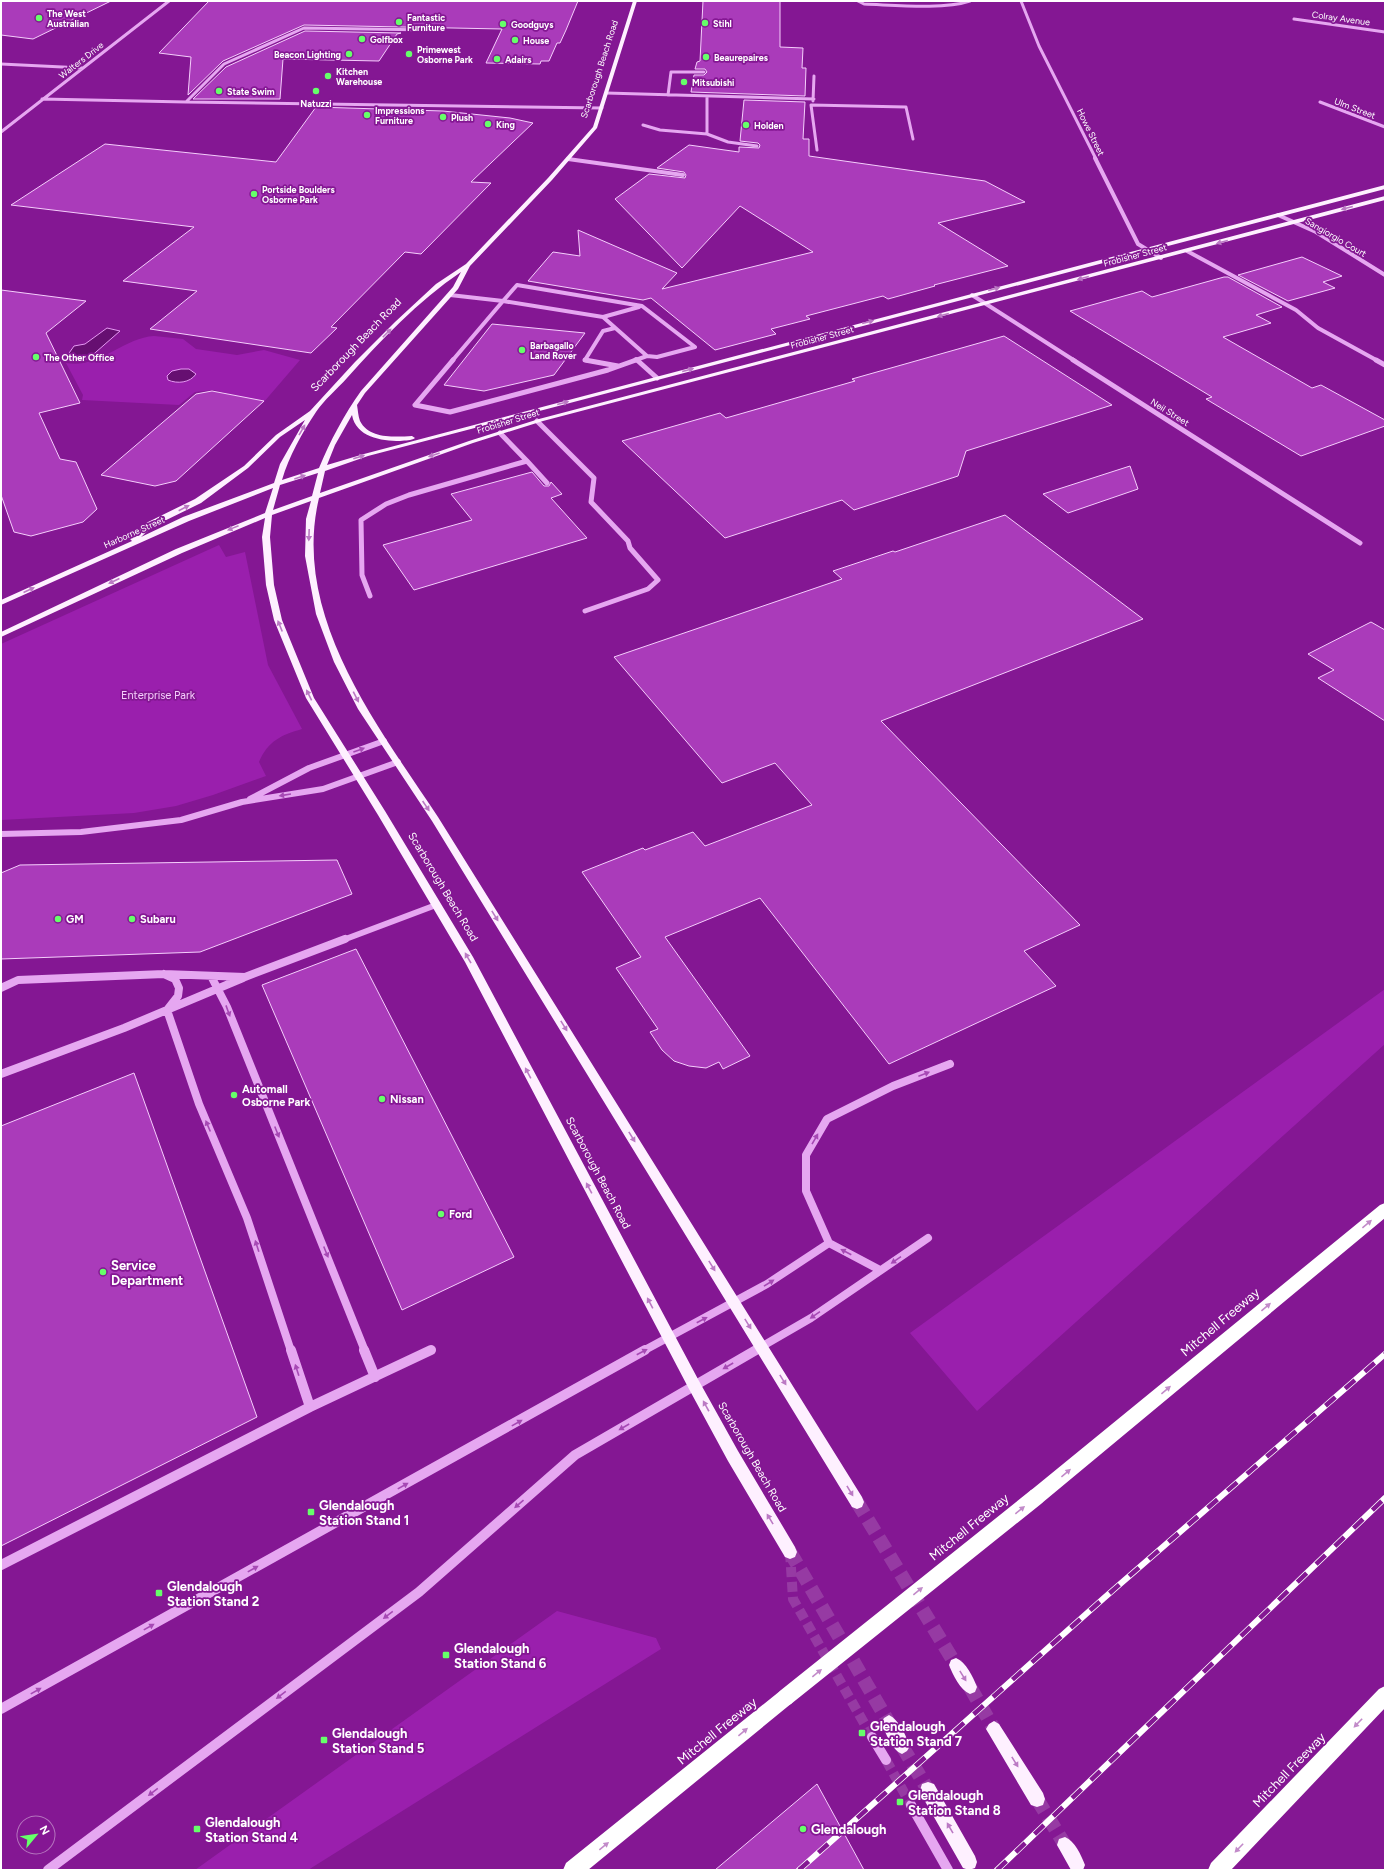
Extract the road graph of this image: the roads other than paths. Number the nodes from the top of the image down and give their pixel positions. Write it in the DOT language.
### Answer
graph roads {
  1 [pos="169,1"];
  2 [pos="635,1"];
  3 [pos="858,1"];
  4 [pos="970,1"];
  5 [pos="1021,1"];
  6 [pos="1294,19"];
  7 [pos="430,30"];
  8 [pos="1385,32"];
  9 [pos="1,64"];
  10 [pos="83,68"];
  11 [pos="704,72"];
  12 [pos="814,76"];
  13 [pos="606,93"];
  14 [pos="668,95"];
  15 [pos="707,96"];
  16 [pos="42,99"];
  17 [pos="814,99"];
  18 [pos="186,102"];
  19 [pos="1320,102"];
  20 [pos="811,105"];
  21 [pos="602,108"];
  22 [pos="643,125"];
  23 [pos="1385,127"];
  24 [pos="1,132"];
  25 [pos="707,134"];
  26 [pos="913,139"];
  27 [pos="757,146"];
  28 [pos="817,150"];
  29 [pos="568,159"];
  30 [pos="683,175"];
  31 [pos="1385,187"];
  32 [pos="1385,198"];
  33 [pos="1278,215"];
  34 [pos="1295,222"];
  35 [pos="1144,250"];
  36 [pos="1187,251"];
  37 [pos="1160,258"];
  38 [pos="468,265"];
  39 [pos="1385,275"];
  40 [pos="450,295"];
  41 [pos="972,295"];
  42 [pos="503,301"];
  43 [pos="985,304"];
  44 [pos="642,306"];
  45 [pos="603,317"];
  46 [pos="615,328"];
  47 [pos="647,356"];
  48 [pos="636,359"];
  49 [pos="1385,365"];
  50 [pos="618,366"];
  51 [pos="657,378"];
  52 [pos="354,405"];
  53 [pos="314,410"];
  54 [pos="537,421"];
  55 [pos="500,433"];
  56 [pos="430,438"];
  57 [pos="526,461"];
  58 [pos="322,469"];
  59 [pos="547,483"];
  60 [pos="277,484"];
  61 [pos="315,497"];
  62 [pos="269,513"];
  63 [pos="1360,543"];
  64 [pos="129,545"];
  65 [pos="370,596"];
  66 [pos="1,603"];
  67 [pos="585,611"];
  68 [pos="1,635"];
  69 [pos="384,741"];
  70 [pos="346,755"];
  71 [pos="398,762"];
  72 [pos="359,776"];
  73 [pos="242,802"];
  74 [pos="1,834"];
  75 [pos="436,905"];
  76 [pos="164,974"];
  77 [pos="211,976"];
  78 [pos="245,977"];
  79 [pos="1,988"];
  80 [pos="218,988"];
  81 [pos="167,1010"];
  82 [pos="950,1064"];
  83 [pos="1,1074"];
  84 [pos="1385,1209"];
  85 [pos="928,1238"];
  86 [pos="829,1243"];
  87 [pos="880,1270"];
  88 [pos="735,1302"];
  89 [pos="669,1337"];
  90 [pos="762,1346"];
  91 [pos="431,1350"];
  92 [pos="375,1377"];
  93 [pos="694,1385"];
  94 [pos="310,1407"];
  95 [pos="857,1502"];
  96 [pos="790,1552"];
  97 [pos="1,1565"];
  98 [pos="956,1665"];
  99 [pos="970,1687"];
  100 [pos="1385,1695"];
  101 [pos="1,1709"];
  102 [pos="889,1723"];
  103 [pos="994,1729"];
  104 [pos="872,1737"];
  105 [pos="902,1746"];
  106 [pos="886,1760"];
  107 [pos="928,1790"];
  108 [pos="1037,1799"];
  109 [pos="911,1805"];
  110 [pos="1065,1845"];
  111 [pos="969,1862"];
  112 [pos="1076,1865"];
  113 [pos="48,1870"];
  114 [pos="573,1870"];
  115 [pos="948,1870"];
  116 [pos="1218,1870"];
  1 -- 10 [label="street, Walters Drive"];
  2 -- 13 [label="main road, Scarborough Beach Road"];
  3 -- 4 [label="street"];
  5 -- 35 [label="street, Howe Street"];
  6 -- 8 [label="street, Colray Avenue"];
  7 -- 18 [label="street"];
  9 -- 10 [label="street"];
  10 -- 16 [label="street, Walters Drive"];
  11 -- 14 [label="street"];
  12 -- 17 [label="street"];
  13 -- 14 [label="street"];
  13 -- 21 [label="main road, Scarborough Beach Road"];
  14 -- 15 [label="street"];
  15 -- 17 [label="street"];
  15 -- 25 [label="street"];
  16 -- 18 [label="street"];
  16 -- 24 [label="street, Walters Drive"];
  17 -- 20 [label="street"];
  18 -- 21 [label="street"];
  19 -- 23 [label="street, Ulm Street"];
  20 -- 26 [label="street"];
  20 -- 28 [label="street"];
  21 -- 29 [label="main road, Scarborough Beach Road"];
  22 -- 25 [label="street"];
  25 -- 27 [label="street"];
  29 -- 30 [label="street"];
  29 -- 38 [label="main road, Scarborough Beach Road"];
  31 -- 33 [label="main road, Frobisher Street"];
  32 -- 34 [label="main road, Frobisher Street, one-way"];
  33 -- 34 [label="street, Sangiorgio Court"];
  33 -- 35 [label="main road, Frobisher Street"];
  34 -- 36 [label="main road, Frobisher Street, one-way"];
  34 -- 39 [label="street, Sangiorgio Court"];
  35 -- 37 [label="street, Howe Street"];
  41 -- 35 [label="main road, Frobisher Street, one-way"];
  36 -- 37 [label="main road, Frobisher Street"];
  36 -- 49 [label="street"];
  37 -- 43 [label="main road, Frobisher Street, one-way"];
  38 -- 40 [label="main road, Scarborough Beach Road"];
  53 -- 38 [label="main road, Scarborough Beach Road, one-way"];
  40 -- 42 [label="street"];
  40 -- 52 [label="main road, Scarborough Beach Road"];
  41 -- 43 [label="street, Neil Street"];
  51 -- 41 [label="main road, Frobisher Street, one-way"];
  42 -- 44 [label="street"];
  42 -- 45 [label="street"];
  42 -- 50 [label="street"];
  43 -- 54 [label="main road, Frobisher Street, one-way"];
  43 -- 63 [label="street, Neil Street"];
  44 -- 45 [label="street"];
  44 -- 47 [label="street"];
  45 -- 46 [label="street"];
  46 -- 47 [label="street"];
  46 -- 50 [label="street"];
  47 -- 48 [label="street"];
  48 -- 50 [label="street"];
  48 -- 51 [label="street"];
  56 -- 51 [label="main road, Frobisher Street, one-way"];
  52 -- 56 [label="main road"];
  52 -- 58 [label="main road, Scarborough Beach Road"];
  60 -- 53 [label="main road, Scarborough Beach Road, one-way"];
  64 -- 53 [label="main road, one-way"];
  54 -- 55 [label="main road, Frobisher Street"];
  54 -- 67 [label="street"];
  55 -- 57 [label="street"];
  55 -- 61 [label="main road, Frobisher Street, one-way"];
  58 -- 56 [label="main road, Frobisher Street, one-way"];
  57 -- 59 [label="street"];
  57 -- 65 [label="street"];
  60 -- 58 [label="main road, Frobisher Street, one-way"];
  58 -- 61 [label="main road, Scarborough Beach Road"];
  60 -- 62 [label="main road, Scarborough Beach Road"];
  60 -- 64 [label="main road, Harborne Street"];
  61 -- 62 [label="main road, Frobisher Street"];
  61 -- 69 [label="main road, Scarborough Beach Road, one-way"];
  62 -- 68 [label="main road, one-way"];
  70 -- 62 [label="main road, Scarborough Beach Road, one-way"];
  66 -- 64 [label="main road, Harborne Street, one-way"];
  70 -- 69 [label="street, one-way"];
  69 -- 71 [label="main road, Scarborough Beach Road"];
  70 -- 72 [label="main road, Scarborough Beach Road"];
  70 -- 73 [label="street"];
  71 -- 72 [label="street"];
  71 -- 88 [label="main road, Scarborough Beach Road, one-way"];
  72 -- 73 [label="street, one-way"];
  72 -- 75 [label="main road, Scarborough Beach Road"];
  73 -- 74 [label="street"];
  75 -- 78 [label="street"];
  89 -- 75 [label="main road, Scarborough Beach Road, one-way"];
  76 -- 77 [label="street"];
  76 -- 79 [label="street"];
  76 -- 81 [label="street"];
  77 -- 78 [label="street"];
  77 -- 80 [label="street"];
  78 -- 80 [label="street"];
  80 -- 81 [label="street"];
  80 -- 92 [label="street, one-way"];
  81 -- 83 [label="street"];
  94 -- 81 [label="street, one-way"];
  86 -- 82 [label="street, one-way"];
  114 -- 84 [label="highway, Mitchell Freeway, one-way, bridge"];
  85 -- 87 [label="street, one-way"];
  87 -- 86 [label="street, one-way"];
  88 -- 86 [label="street, one-way"];
  87 -- 90 [label="street, one-way"];
  89 -- 88 [label="street, one-way"];
  88 -- 90 [label="main road, Scarborough Beach Road, one-way"];
  89 -- 93 [label="main road, Scarborough Beach Road"];
  101 -- 89 [label="street, one-way"];
  90 -- 93 [label="street, one-way"];
  90 -- 95 [label="main road, Scarborough Beach Road, one-way"];
  91 -- 92 [label="street"];
  92 -- 94 [label="street"];
  96 -- 93 [label="main road, Scarborough Beach Road, one-way"];
  93 -- 113 [label="street, one-way"];
  94 -- 97 [label="street"];
  98 -- 99 [label="main road, one-way"];
  100 -- 116 [label="highway, Mitchell Freeway, one-way"];
  102 -- 105 [label="main road"];
  103 -- 108 [label="main road, one-way"];
  104 -- 106 [label="street"];
  111 -- 107 [label="main road, one-way"];
  109 -- 115 [label="street"];
  110 -- 112 [label="main road"];
}
